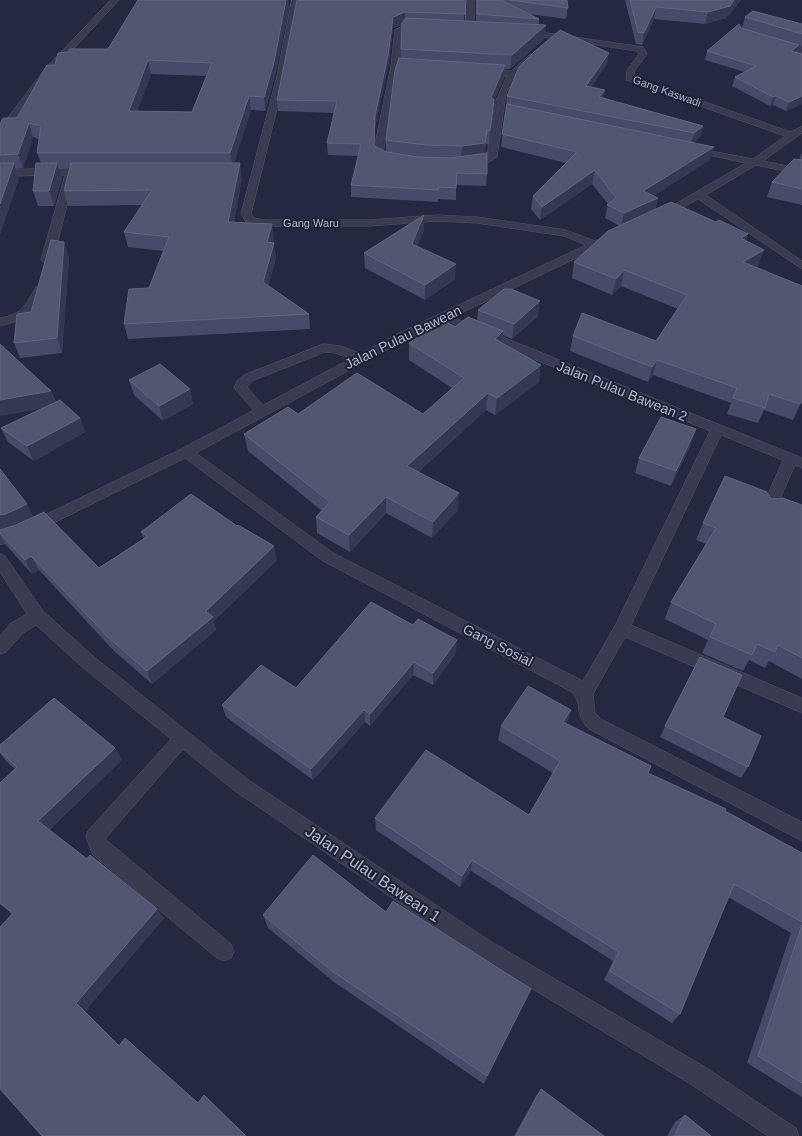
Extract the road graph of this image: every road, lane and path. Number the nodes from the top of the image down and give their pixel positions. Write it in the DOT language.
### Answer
graph roads {
  1 [pos="115,0"];
  2 [pos="296,0"];
  3 [pos="470,0"];
  4 [pos="431,28"];
  5 [pos="460,28"];
  6 [pos="517,31"];
  7 [pos="557,36"];
  8 [pos="768,40"];
  9 [pos="550,42"];
  10 [pos="542,48"];
  11 [pos="802,50"];
  12 [pos="395,66"];
  13 [pos="418,68"];
  14 [pos="475,72"];
  15 [pos="513,74"];
  16 [pos="798,133"];
  17 [pos="0,134"];
  18 [pos="682,147"];
  19 [pos="398,161"];
  20 [pos="757,162"];
  21 [pos="460,164"];
  22 [pos="70,171"];
  23 [pos="0,172"];
  24 [pos="99,172"];
  25 [pos="802,172"];
  26 [pos="700,196"];
  27 [pos="652,219"];
  28 [pos="620,233"];
  29 [pos="596,244"];
  30 [pos="802,266"];
  31 [pos="442,317"];
  32 [pos="0,322"];
  33 [pos="360,358"];
  34 [pos="261,410"];
  35 [pos="717,430"];
  36 [pos="186,452"];
  37 [pos="796,461"];
  38 [pos="768,510"];
  39 [pos="0,540"];
  40 [pos="0,560"];
  41 [pos="37,616"];
  42 [pos="622,628"];
  43 [pos="0,647"];
  44 [pos="584,693"];
  45 [pos="802,706"];
  46 [pos="182,738"];
  47 [pos="802,832"];
  48 [pos="224,951"];
  49 [pos="788,1136"];
  1 -- 17 [label="street"];
  2 -- 29 [label="street, Gang Waru"];
  3 -- 5 [label="street"];
  4 -- 12 [label="street"];
  6 -- 7 [label="street, Gang Kaswadi"];
  7 -- 9 [label="street"];
  7 -- 16 [label="street, Gang Kaswadi"];
  8 -- 11 [label="street"];
  10 -- 15 [label="street"];
  12 -- 13 [label="street"];
  12 -- 19 [label="street"];
  14 -- 15 [label="street"];
  15 -- 21 [label="street"];
  16 -- 20 [label="street"];
  18 -- 20 [label="street"];
  20 -- 25 [label="street"];
  20 -- 26 [label="street"];
  22 -- 23 [label="street"];
  22 -- 24 [label="street"];
  22 -- 32 [label="street"];
  26 -- 27 [label="street"];
  26 -- 30 [label="street"];
  28 -- 29 [label="street, Jalan Pulau Bawean"];
  29 -- 31 [label="street, Jalan Pulau Bawean"];
  31 -- 33 [label="street, Jalan Pulau Bawean"];
  31 -- 35 [label="street, Jalan Pulau Bawean 2"];
  33 -- 34 [label="street, Jalan Pulau Bawean"];
  33 -- 34 [label="street"];
  34 -- 36 [label="street, Jalan Pulau Bawean"];
  35 -- 37 [label="street, Jalan Pulau Bawean 2"];
  35 -- 42 [label="street"];
  36 -- 39 [label="street, Jalan Pulau Bawean"];
  36 -- 44 [label="street, Gang Sosial"];
  37 -- 38 [label="street"];
  40 -- 41 [label="street, Jalan Pulau Bawean 1"];
  41 -- 43 [label="street"];
  41 -- 46 [label="street, Jalan Pulau Bawean 1"];
  42 -- 44 [label="street"];
  42 -- 45 [label="street"];
  44 -- 47 [label="street"];
  46 -- 48 [label="street"];
  46 -- 49 [label="street, Jalan Pulau Bawean 1"];
}
